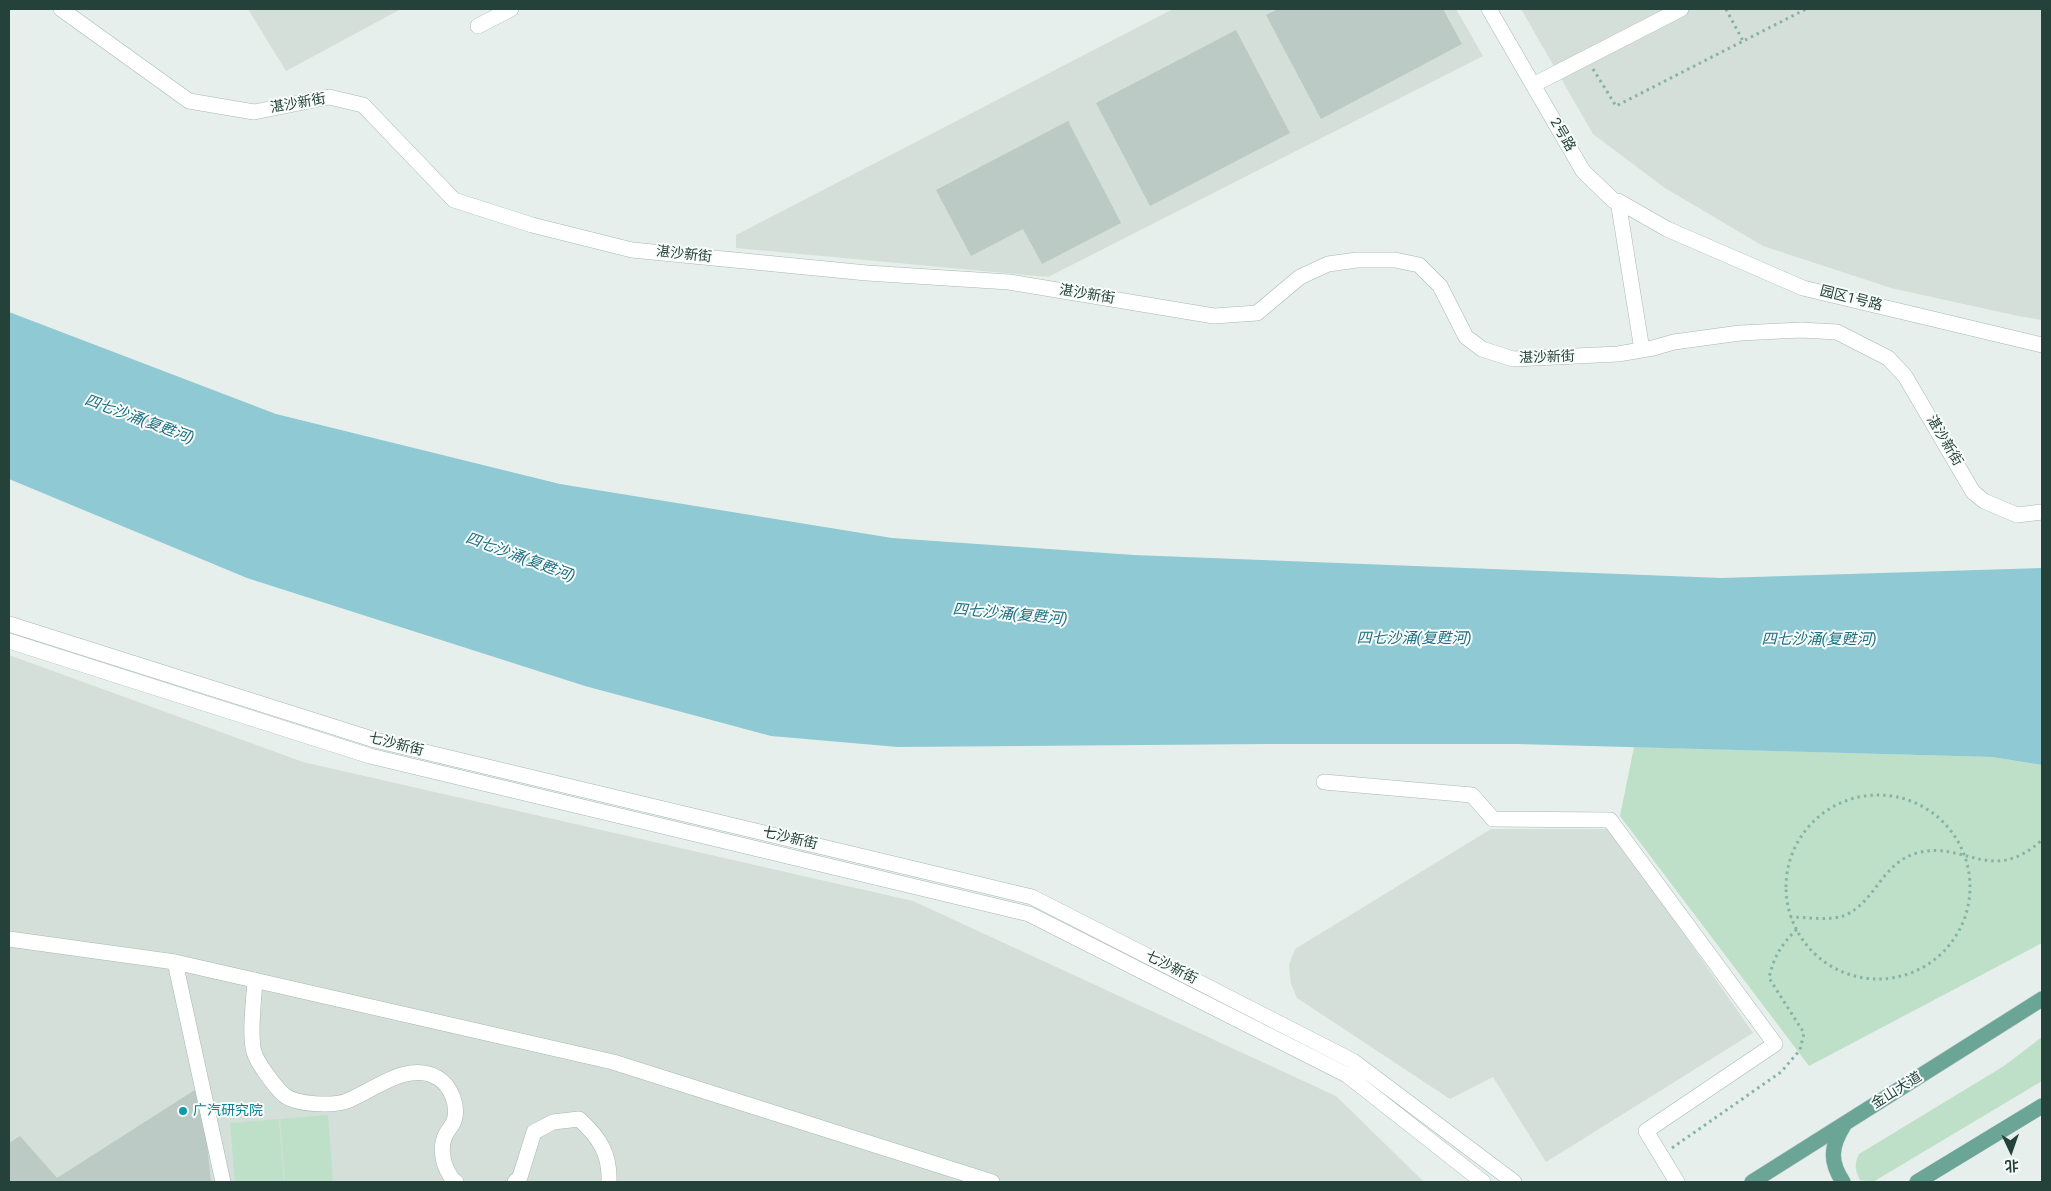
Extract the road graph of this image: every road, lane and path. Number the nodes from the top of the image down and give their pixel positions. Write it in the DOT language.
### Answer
graph roads {
  1 [pos="61,9"];
  2 [pos="511,9"];
  3 [pos="1489,9"];
  4 [pos="1680,9"];
  5 [pos="1726,9"];
  6 [pos="1806,9"];
  7 [pos="478,26"];
  8 [pos="1743,41"];
  9 [pos="1586,58"];
  10 [pos="1533,85"];
  11 [pos="1618,201"];
  12 [pos="1667,229"];
  13 [pos="2042,345"];
  14 [pos="1642,350"];
  15 [pos="2042,512"];
  16 [pos="9,624"];
  17 [pos="9,642"];
  18 [pos="1324,782"];
  19 [pos="2042,840"];
  20 [pos="1966,857"];
  21 [pos="1790,917"];
  22 [pos="9,939"];
  23 [pos="175,962"];
  24 [pos="255,980"];
  25 [pos="2042,999"];
  26 [pos="2042,1106"];
  27 [pos="1845,1124"];
  28 [pos="951,1177"];
  29 [pos="223,1182"];
  30 [pos="456,1182"];
  31 [pos="514,1182"];
  32 [pos="609,1182"];
  33 [pos="992,1182"];
  34 [pos="1483,1182"];
  35 [pos="1514,1182"];
  36 [pos="1677,1182"];
  37 [pos="1752,1182"];
  38 [pos="1843,1182"];
  39 [pos="1917,1182"];
  1 -- 14 [label="street, 湛沙新街"];
  2 -- 7 [label="street"];
  3 -- 10 [label="street, 2号路"];
  4 -- 9 [label="street"];
  5 -- 8 [label="path"];
  6 -- 8 [label="path"];
  8 -- 9 [label="path"];
  9 -- 10 [label="street"];
  10 -- 11 [label="street, 2号路"];
  11 -- 12 [label="street, 2号路"];
  11 -- 14 [label="street"];
  12 -- 13 [label="street, 园区1号路"];
  14 -- 15 [label="street, 湛沙新街"];
  16 -- 35 [label="street, 七沙新街"];
  17 -- 34 [label="street, 七沙新街"];
  18 -- 36 [label="street"];
  19 -- 20 [label="path"];
  20 -- 21 [label="path"];
  20 -- 21 [label="path"];
  20 -- 21 [label="path"];
  22 -- 23 [label="street"];
  23 -- 24 [label="street"];
  23 -- 29 [label="street"];
  24 -- 28 [label="street"];
  24 -- 30 [label="street"];
  25 -- 27 [label="main road, 金山大道"];
  26 -- 39 [label="main road"];
  27 -- 37 [label="main road, 金山大道"];
  27 -- 38 [label="main road"];
  28 -- 33 [label="street"];
  31 -- 32 [label="street"];
}
